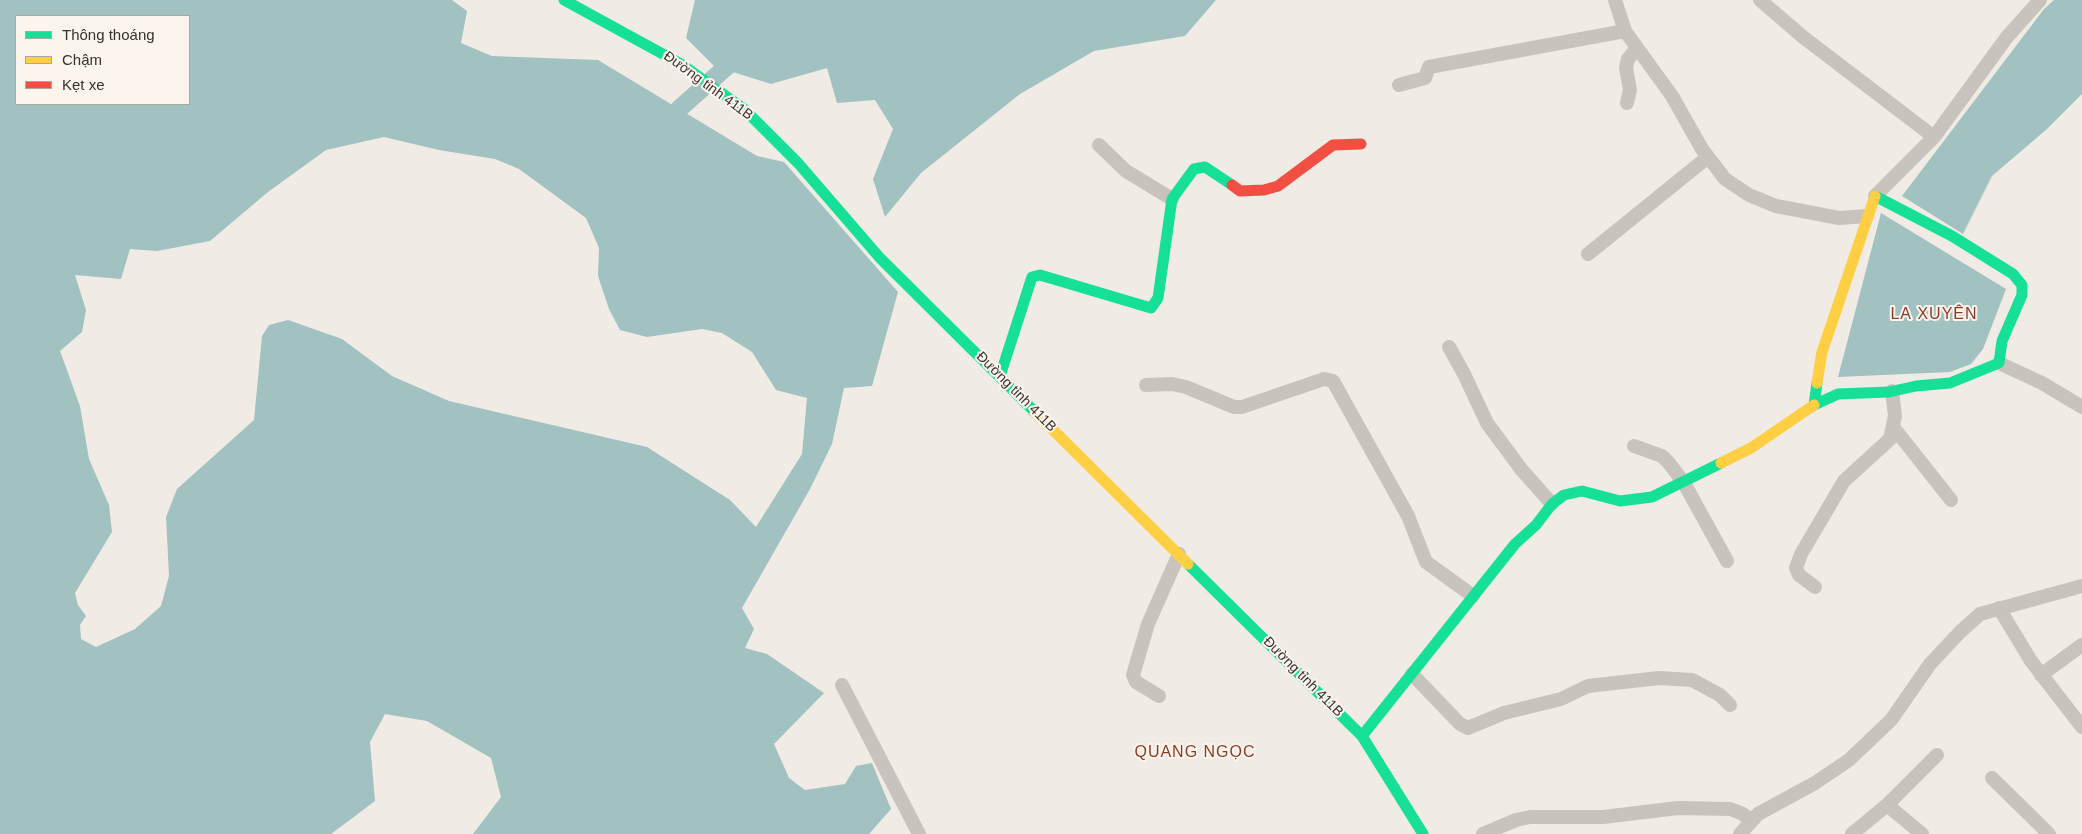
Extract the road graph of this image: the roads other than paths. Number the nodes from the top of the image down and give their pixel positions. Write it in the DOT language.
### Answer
graph roads {
  1 [pos="564,0"];
  2 [pos="1615,0"];
  3 [pos="1760,0"];
  4 [pos="2040,0"];
  5 [pos="1625,31"];
  6 [pos="1637,48"];
  7 [pos="1400,85"];
  8 [pos="1627,103"];
  9 [pos="1934,137"];
  10 [pos="1361,144"];
  11 [pos="1099,145"];
  12 [pos="1708,157"];
  13 [pos="1875,196"];
  14 [pos="1172,199"];
  15 [pos="1867,216"];
  16 [pos="1588,254"];
  17 [pos="1449,347"];
  18 [pos="1998,363"];
  19 [pos="1000,376"];
  20 [pos="1146,386"];
  21 [pos="1892,391"];
  22 [pos="1814,405"];
  23 [pos="2082,406"];
  24 [pos="1894,428"];
  25 [pos="1634,446"];
  26 [pos="1684,483"];
  27 [pos="1951,500"];
  28 [pos="1552,504"];
  29 [pos="1179,554"];
  30 [pos="1726,561"];
  31 [pos="2082,586"];
  32 [pos="1815,587"];
  33 [pos="1473,596"];
  34 [pos="1998,608"];
  35 [pos="2082,645"];
  36 [pos="1412,674"];
  37 [pos="2042,675"];
  38 [pos="842,685"];
  39 [pos="1159,696"];
  40 [pos="1730,705"];
  41 [pos="2082,727"];
  42 [pos="1362,736"];
  43 [pos="1937,756"];
  44 [pos="1992,778"];
  45 [pos="1887,805"];
  46 [pos="1751,820"];
  47 [pos="919,834"];
  48 [pos="1423,834"];
  49 [pos="1483,834"];
  50 [pos="1740,834"];
  51 [pos="1852,834"];
  52 [pos="1922,834"];
  53 [pos="2050,834"];
  1 -- 19 [label="street, Đường tỉnh 411B"];
  2 -- 5 [label="street"];
  3 -- 9 [label="street"];
  4 -- 9 [label="street"];
  5 -- 6 [label="street"];
  5 -- 7 [label="street"];
  6 -- 8 [label="street"];
  6 -- 12 [label="street"];
  9 -- 13 [label="street"];
  10 -- 14 [label="street"];
  11 -- 14 [label="street"];
  12 -- 15 [label="street"];
  12 -- 16 [label="street"];
  13 -- 15 [label="street"];
  13 -- 18 [label="street"];
  14 -- 19 [label="street"];
  15 -- 22 [label="street"];
  17 -- 28 [label="street"];
  18 -- 21 [label="street"];
  18 -- 23 [label="street"];
  19 -- 29 [label="street, Đường tỉnh 411B"];
  20 -- 33 [label="street"];
  21 -- 22 [label="street"];
  21 -- 24 [label="street"];
  22 -- 26 [label="street"];
  24 -- 27 [label="street"];
  24 -- 32 [label="street"];
  25 -- 26 [label="street"];
  26 -- 28 [label="street"];
  26 -- 30 [label="street"];
  28 -- 33 [label="street"];
  29 -- 39 [label="street"];
  29 -- 42 [label="street, Đường tỉnh 411B"];
  31 -- 34 [label="street"];
  33 -- 36 [label="street"];
  34 -- 37 [label="street"];
  34 -- 46 [label="street"];
  35 -- 37 [label="street"];
  36 -- 40 [label="street"];
  36 -- 42 [label="street"];
  37 -- 41 [label="street"];
  38 -- 47 [label="street"];
  42 -- 48 [label="street, Đường tỉnh 411B"];
  43 -- 45 [label="street"];
  44 -- 53 [label="street"];
  45 -- 51 [label="street"];
  45 -- 52 [label="street"];
  46 -- 49 [label="street"];
  46 -- 50 [label="street"];
}
